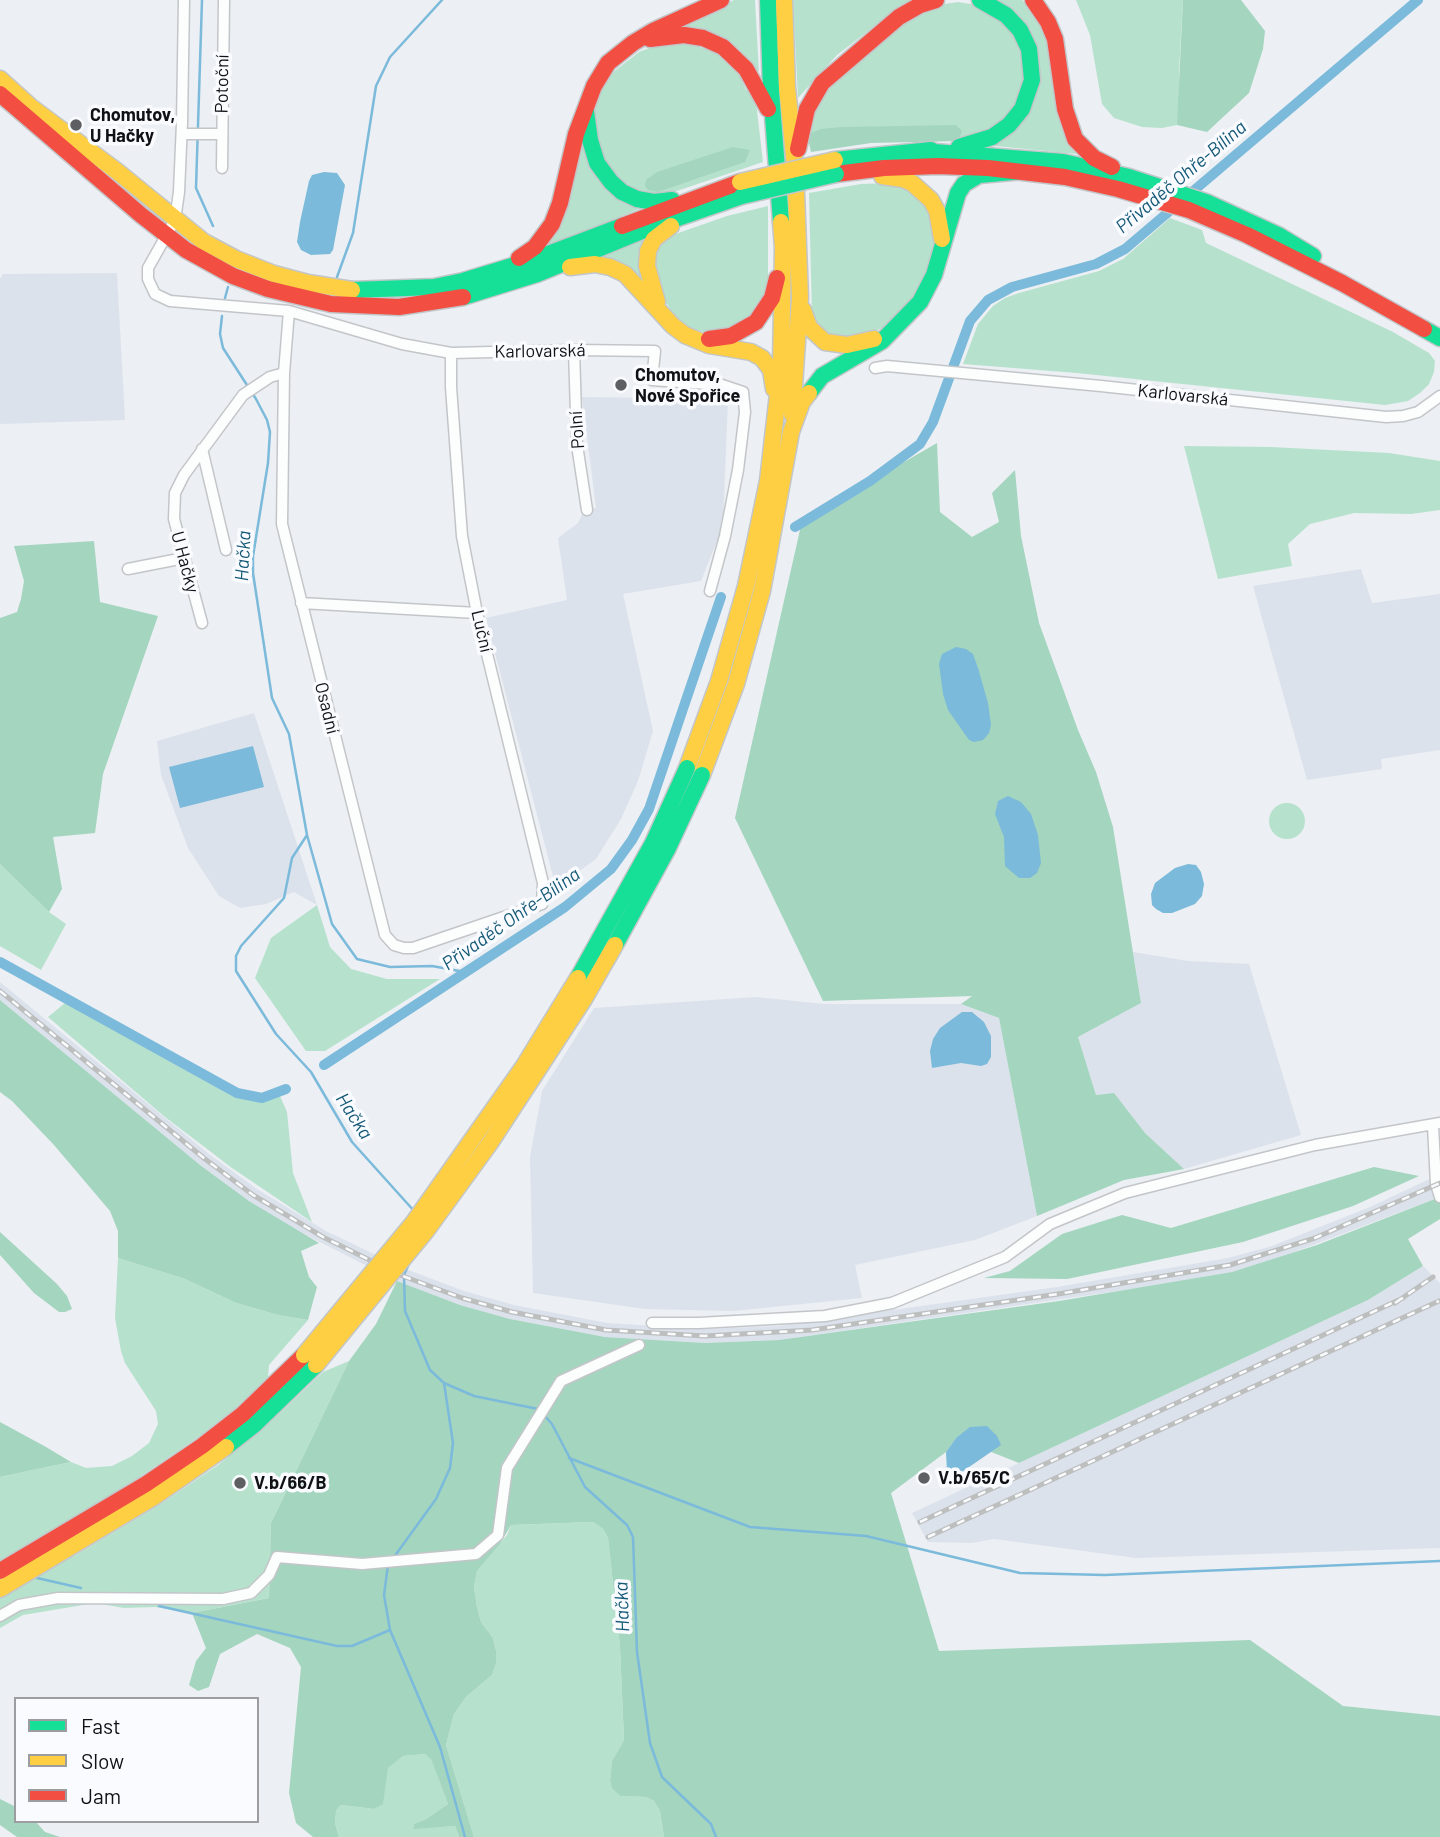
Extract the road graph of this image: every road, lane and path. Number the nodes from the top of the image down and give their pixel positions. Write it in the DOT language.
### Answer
graph roads {
  1 [pos="184,0"];
  2 [pos="224,0"];
  3 [pos="721,0"];
  4 [pos="768,0"];
  5 [pos="784,0"];
  6 [pos="936,0"];
  7 [pos="979,0"];
  8 [pos="1033,0"];
  9 [pos="633,43"];
  10 [pos="0,79"];
  11 [pos="0,94"];
  12 [pos="586,108"];
  13 [pos="774,121"];
  14 [pos="188,134"];
  15 [pos="218,134"];
  16 [pos="921,151"];
  17 [pos="795,166"];
  18 [pos="835,167"];
  19 [pos="222,168"];
  20 [pos="1023,171"];
  21 [pos="1129,180"];
  22 [pos="741,189"];
  23 [pos="706,193"];
  24 [pos="701,209"];
  25 [pos="175,220"];
  26 [pos="167,237"];
  27 [pos="942,245"];
  28 [pos="783,247"];
  29 [pos="488,274"];
  30 [pos="537,274"];
  31 [pos="800,298"];
  32 [pos="289,311"];
  33 [pos="901,324"];
  34 [pos="679,330"];
  35 [pos="1440,338"];
  36 [pos="574,350"];
  37 [pos="451,353"];
  38 [pos="875,369"];
  39 [pos="284,373"];
  40 [pos="1440,396"];
  41 [pos="776,417"];
  42 [pos="790,442"];
  43 [pos="202,449"];
  44 [pos="587,510"];
  45 [pos="226,550"];
  46 [pos="184,558"];
  47 [pos="128,569"];
  48 [pos="710,591"];
  49 [pos="301,603"];
  50 [pos="477,613"];
  51 [pos="202,623"];
  52 [pos="694,772"];
  53 [pos="542,904"];
  54 [pos="1436,1124"];
  55 [pos="1440,1197"];
  56 [pos="652,1323"];
  57 [pos="639,1345"];
  58 [pos="72,1538"];
  59 [pos="0,1572"];
  60 [pos="0,1589"];
  61 [pos="0,1616"];
  1 -- 14 [label="street"];
  2 -- 15 [label="street, Potoční"];
  3 -- 9 [label="main road"];
  4 -- 13 [label="main road"];
  5 -- 17 [label="main road"];
  6 -- 17 [label="main road"];
  7 -- 16 [label="main road"];
  8 -- 21 [label="main road"];
  9 -- 12 [label="main road"];
  9 -- 13 [label="main road"];
  10 -- 25 [label="main road"];
  11 -- 26 [label="main road"];
  12 -- 23 [label="main road"];
  12 -- 29 [label="main road"];
  13 -- 28 [label="main road"];
  14 -- 15 [label="street"];
  14 -- 25 [label="street"];
  15 -- 19 [label="street, Potoční"];
  16 -- 18 [label="main road"];
  16 -- 21 [label="main road"];
  17 -- 31 [label="main road"];
  18 -- 20 [label="main road"];
  18 -- 22 [label="main road, bridge"];
  18 -- 27 [label="main road"];
  20 -- 21 [label="main road"];
  20 -- 27 [label="main road"];
  21 -- 35 [label="main road"];
  22 -- 23 [label="main road"];
  22 -- 24 [label="main road"];
  23 -- 29 [label="main road"];
  24 -- 30 [label="main road"];
  24 -- 34 [label="main road"];
  25 -- 26 [label="street"];
  25 -- 29 [label="main road"];
  26 -- 30 [label="main road"];
  26 -- 32 [label="street, Karlovarská"];
  27 -- 33 [label="main road"];
  28 -- 34 [label="main road"];
  28 -- 41 [label="main road"];
  30 -- 34 [label="main road"];
  31 -- 33 [label="main road"];
  31 -- 42 [label="main road"];
  32 -- 37 [label="street, Karlovarská"];
  32 -- 39 [label="street, Osadní"];
  33 -- 42 [label="main road"];
  34 -- 41 [label="main road"];
  36 -- 37 [label="street, Karlovarská"];
  36 -- 44 [label="street, Polní"];
  36 -- 48 [label="street, Karlovarská"];
  37 -- 50 [label="street, Luční"];
  38 -- 40 [label="street, Karlovarská"];
  39 -- 43 [label="street, U Hačky"];
  39 -- 49 [label="street, Osadní"];
  41 -- 52 [label="main road"];
  42 -- 52 [label="main road"];
  43 -- 45 [label="street"];
  43 -- 46 [label="street, U Hačky"];
  46 -- 47 [label="street"];
  46 -- 51 [label="street, U Hačky"];
  49 -- 50 [label="street"];
  49 -- 53 [label="street, Osadní"];
  50 -- 53 [label="street, Luční"];
  52 -- 58 [label="main road, bridge"];
  54 -- 55 [label="street"];
  54 -- 56 [label="street"];
  57 -- 61 [label="street"];
  58 -- 59 [label="main road"];
  58 -- 60 [label="main road"];
}
